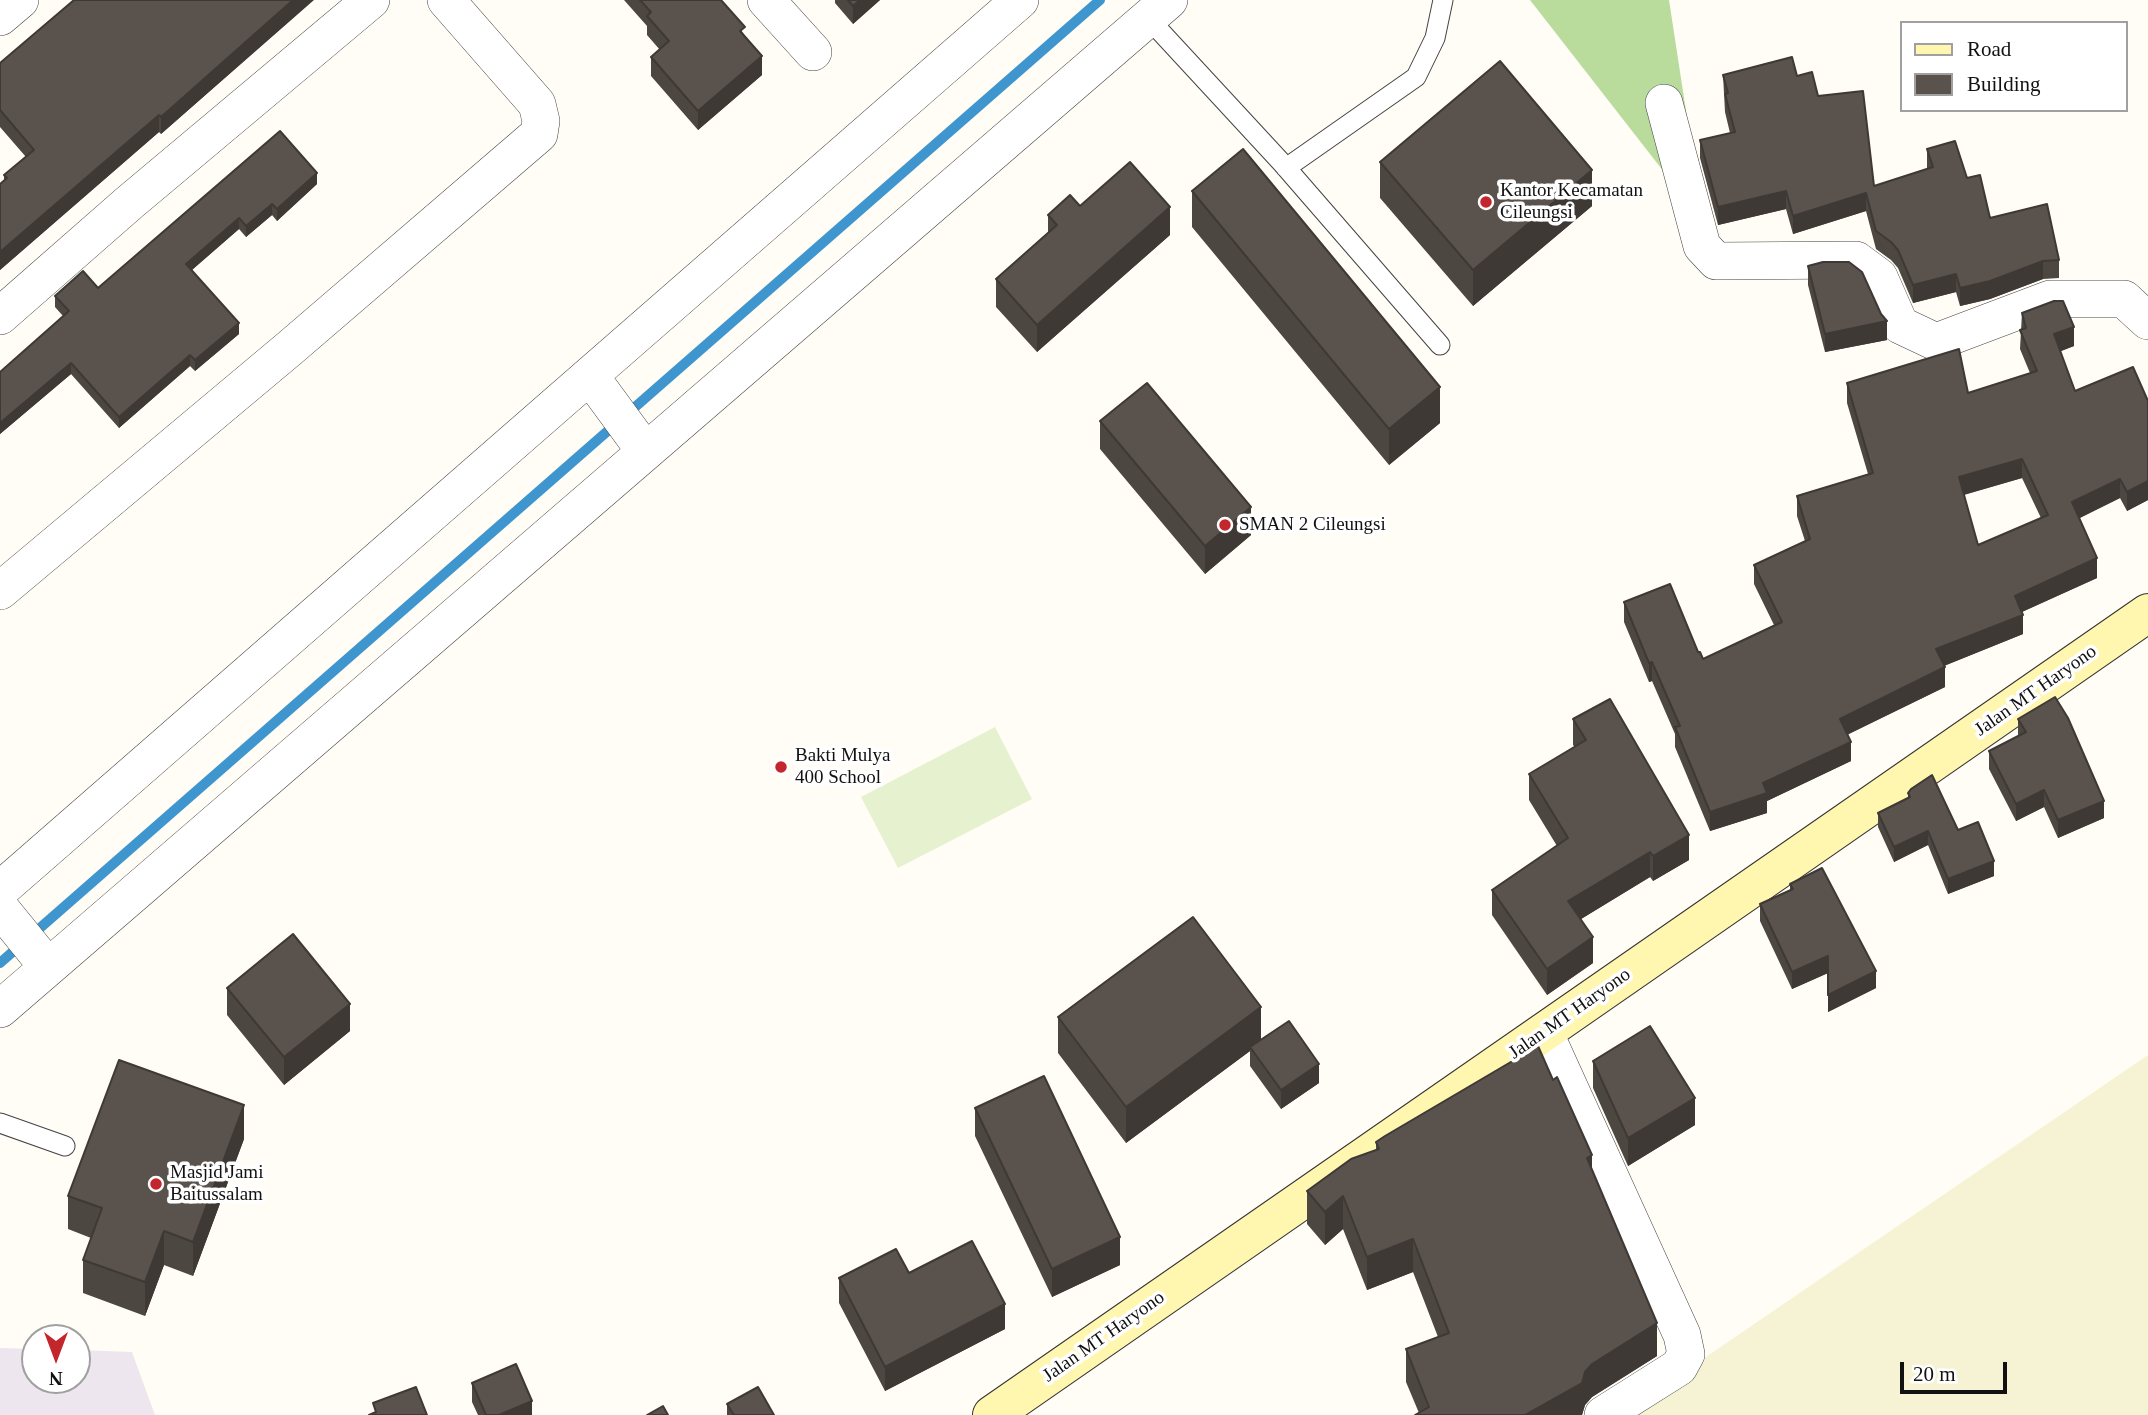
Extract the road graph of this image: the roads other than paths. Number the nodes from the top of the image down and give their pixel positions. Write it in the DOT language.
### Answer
graph roads {
  1 [pos="20,0"];
  2 [pos="371,0"];
  3 [pos="446,0"];
  4 [pos="766,0"];
  5 [pos="1020,0"];
  6 [pos="1443,0"];
  7 [pos="1146,6"];
  8 [pos="0,18"];
  9 [pos="813,52"];
  10 [pos="1664,103"];
  11 [pos="1286,168"];
  12 [pos="0,316"];
  13 [pos="2148,321"];
  14 [pos="1440,345"];
  15 [pos="596,386"];
  16 [pos="644,449"];
  17 [pos="0,591"];
  18 [pos="2148,613"];
  19 [pos="3,906"];
  20 [pos="42,959"];
  21 [pos="0,1009"];
  22 [pos="1544,1032"];
  23 [pos="0,1123"];
  24 [pos="65,1146"];
  25 [pos="992,1415"];
  26 [pos="1603,1415"];
  1 -- 8 [label="street"];
  2 -- 12 [label="street"];
  3 -- 17 [label="street"];
  4 -- 9 [label="street"];
  5 -- 15 [label="street"];
  6 -- 11 [label="lane"];
  7 -- 11 [label="lane"];
  7 -- 16 [label="street"];
  10 -- 13 [label="street"];
  11 -- 14 [label="lane"];
  15 -- 16 [label="street"];
  15 -- 19 [label="street"];
  16 -- 20 [label="street"];
  18 -- 22 [label="main road, Jalan MT Haryono"];
  19 -- 20 [label="street"];
  20 -- 21 [label="street"];
  22 -- 25 [label="main road, Jalan MT Haryono"];
  22 -- 26 [label="street"];
  23 -- 24 [label="lane"];
}
